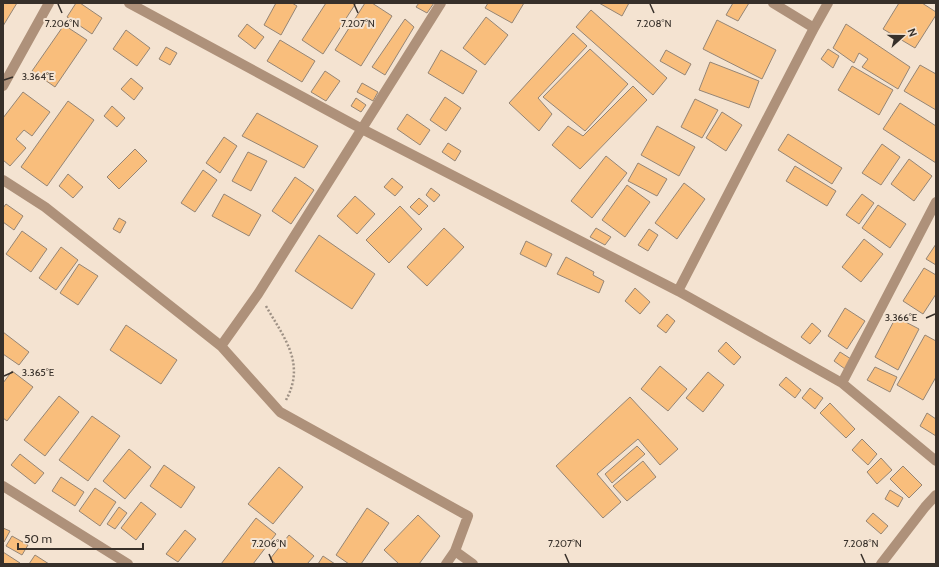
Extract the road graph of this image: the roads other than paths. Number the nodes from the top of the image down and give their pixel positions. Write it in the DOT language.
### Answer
graph roads {
  1 [pos="49,3"];
  2 [pos="129,3"];
  3 [pos="441,3"];
  4 [pos="773,3"];
  5 [pos="828,3"];
  6 [pos="814,28"];
  7 [pos="3,86"];
  8 [pos="362,129"];
  9 [pos="3,180"];
  10 [pos="936,202"];
  11 [pos="678,291"];
  12 [pos="221,346"];
  13 [pos="842,383"];
  14 [pos="936,461"];
  15 [pos="3,486"];
  16 [pos="936,495"];
  17 [pos="455,551"];
  18 [pos="123,563"];
  19 [pos="446,564"];
  20 [pos="473,564"];
  21 [pos="881,564"];
  1 -- 7 [label="street"];
  2 -- 8 [label="street"];
  3 -- 8 [label="street"];
  4 -- 6 [label="street"];
  5 -- 6 [label="street"];
  6 -- 11 [label="street"];
  8 -- 11 [label="street"];
  8 -- 12 [label="street"];
  9 -- 12 [label="street"];
  10 -- 13 [label="street"];
  11 -- 13 [label="street"];
  12 -- 17 [label="street"];
  13 -- 14 [label="street"];
  15 -- 18 [label="street"];
  16 -- 21 [label="street"];
  17 -- 19 [label="street"];
  17 -- 20 [label="street"];
}
